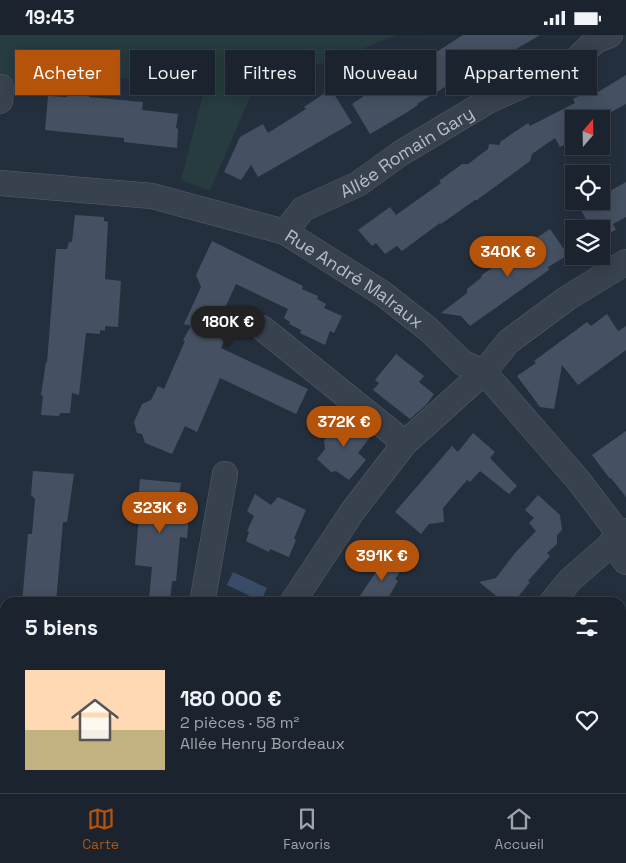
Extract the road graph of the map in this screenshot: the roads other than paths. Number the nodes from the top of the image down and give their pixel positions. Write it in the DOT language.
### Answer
graph roads {
  1 [pos="610,35"];
  2 [pos="0,183"];
  3 [pos="285,232"];
  4 [pos="626,262"];
  5 [pos="262,328"];
  6 [pos="484,372"];
  7 [pos="406,443"];
  8 [pos="225,474"];
  9 [pos="619,536"];
  10 [pos="626,562"];
  11 [pos="203,597"];
  12 [pos="296,597"];
  13 [pos="556,597"];
  1 -- 3 [label="street, Allée Romain Gary"];
  2 -- 3 [label="street, Rue André Malraux"];
  3 -- 6 [label="street, Rue André Malraux"];
  4 -- 6 [label="street"];
  5 -- 7 [label="street"];
  6 -- 7 [label="street"];
  6 -- 9 [label="street, Rue André Malraux"];
  7 -- 12 [label="street"];
  8 -- 11 [label="street"];
  9 -- 10 [label="street, Rue André Malraux"];
  9 -- 13 [label="street"];
}
